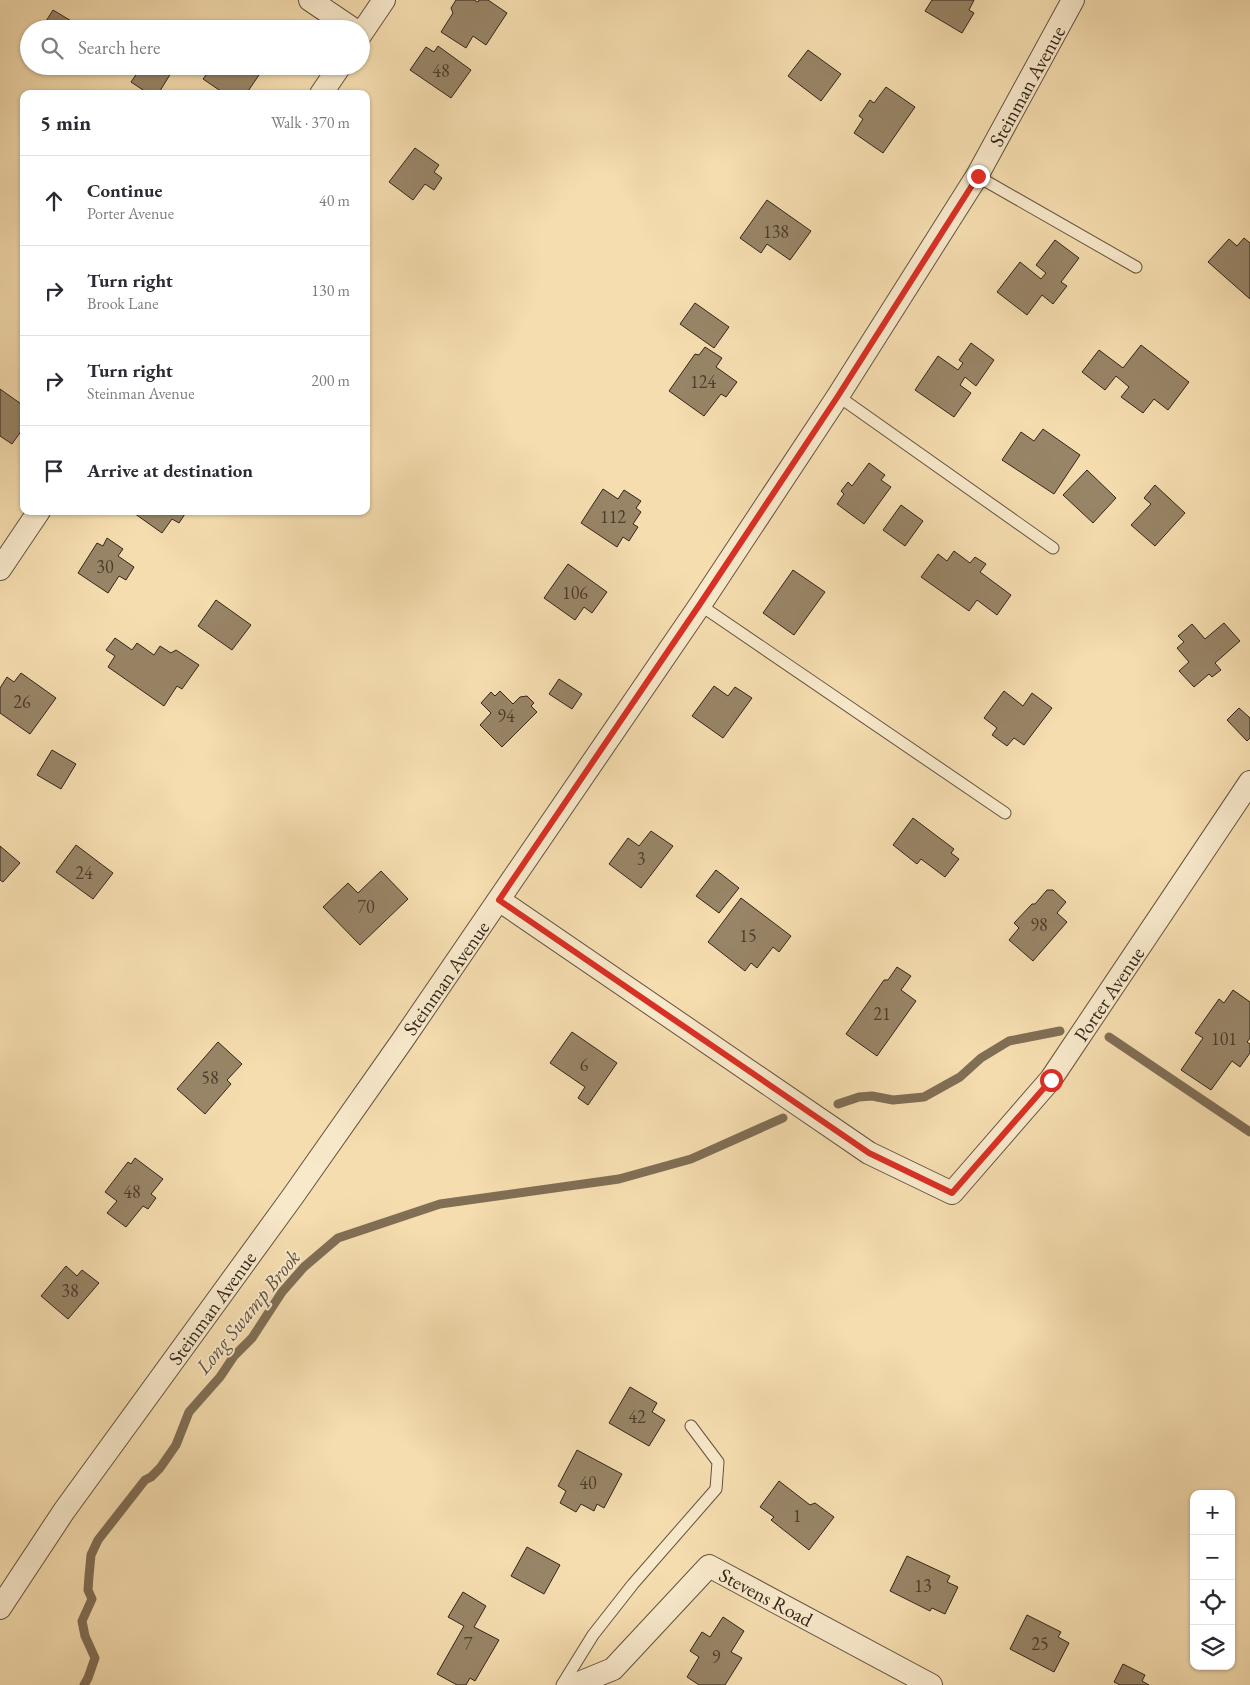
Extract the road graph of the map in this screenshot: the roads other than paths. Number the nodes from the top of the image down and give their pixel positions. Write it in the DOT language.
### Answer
graph roads {
  1 [pos="310,0"];
  2 [pos="384,0"];
  3 [pos="1073,0"];
  4 [pos="340,20"];
  5 [pos="370,21"];
  6 [pos="334,75"];
  7 [pos="324,90"];
  8 [pos="978,176"];
  9 [pos="1136,267"];
  10 [pos="838,396"];
  11 [pos="36,515"];
  12 [pos="1053,548"];
  13 [pos="0,569"];
  14 [pos="700,604"];
  15 [pos="1250,782"];
  16 [pos="1004,814"];
  17 [pos="499,900"];
  18 [pos="690,1426"];
  19 [pos="0,1608"];
  20 [pos="562,1685"];
  21 [pos="574,1685"];
  22 [pos="931,1685"];
  1 -- 4 [label="street"];
  2 -- 5 [label="street"];
  3 -- 8 [label="street, Steinman Avenue"];
  6 -- 7 [label="street"];
  8 -- 9 [label="lane"];
  8 -- 10 [label="street, Steinman Avenue"];
  10 -- 12 [label="lane"];
  10 -- 14 [label="street, Steinman Avenue"];
  11 -- 13 [label="street"];
  14 -- 16 [label="lane"];
  14 -- 17 [label="street, Steinman Avenue"];
  15 -- 17 [label="street, Porter Avenue"];
  17 -- 19 [label="street, Steinman Avenue"];
  18 -- 20 [label="lane"];
  21 -- 22 [label="street, Stevens Road"];
}
